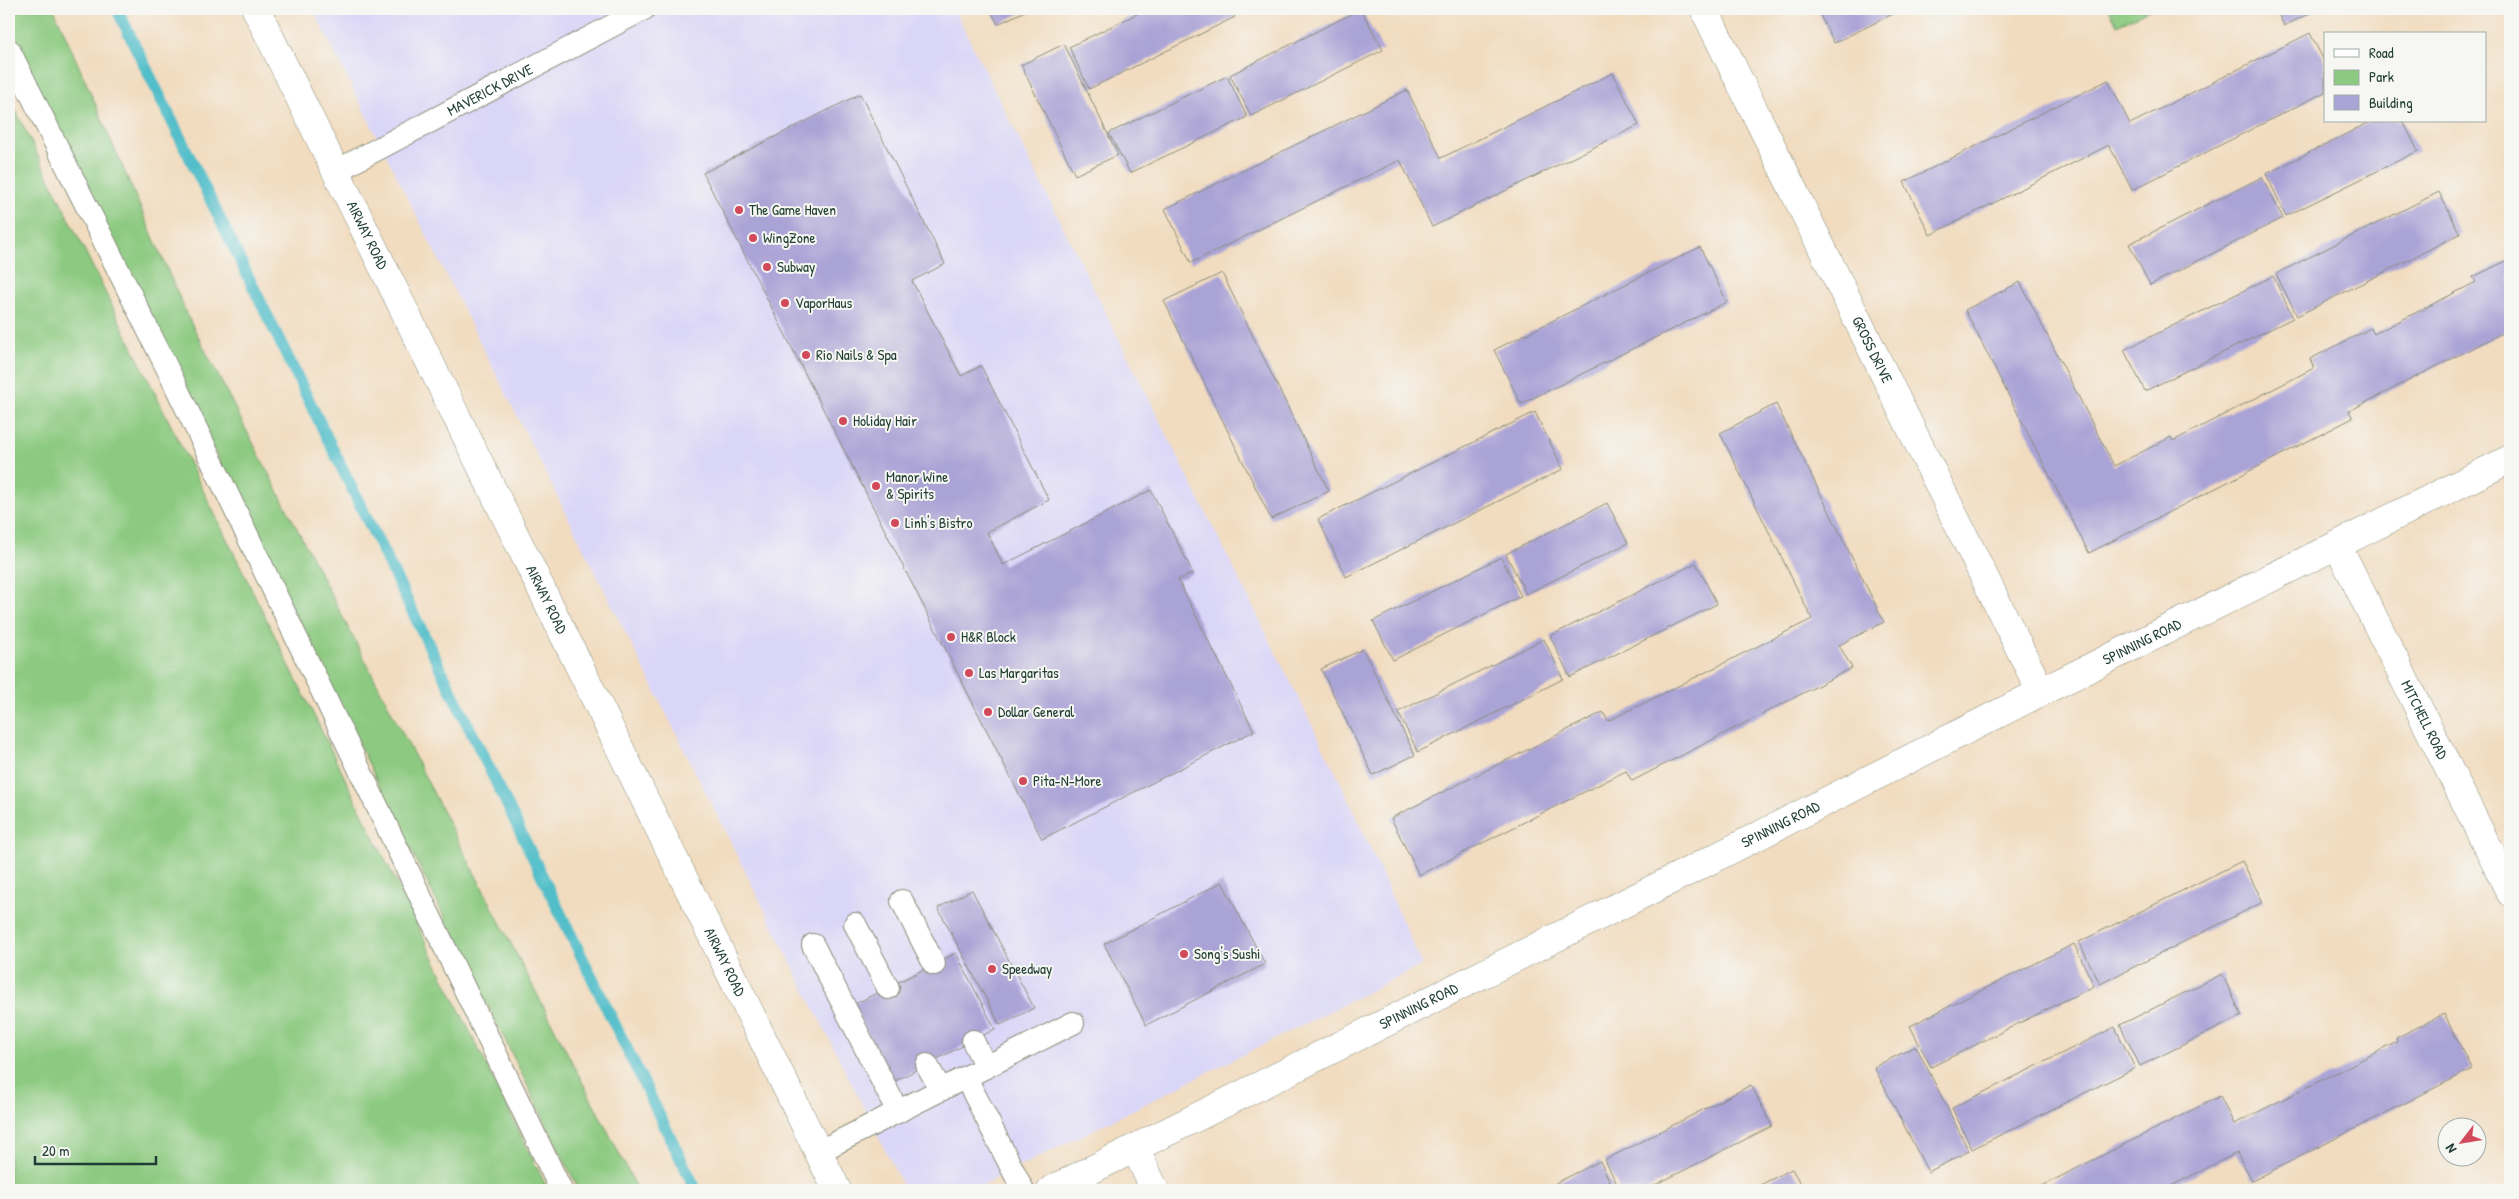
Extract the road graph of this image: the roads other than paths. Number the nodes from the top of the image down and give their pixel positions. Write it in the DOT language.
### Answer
graph roads {
  1 [pos="256,9"];
  2 [pos="644,9"];
  3 [pos="1704,9"];
  4 [pos="9,50"];
  5 [pos="336,171"];
  6 [pos="2510,459"];
  7 [pos="2338,546"];
  8 [pos="2041,692"];
  9 [pos="2510,892"];
  10 [pos="902,901"];
  11 [pos="855,924"];
  12 [pos="812,945"];
  13 [pos="934,964"];
  14 [pos="888,988"];
  15 [pos="1073,1023"];
  16 [pos="973,1041"];
  17 [pos="927,1065"];
  18 [pos="986,1067"];
  19 [pos="966,1078"];
  20 [pos="941,1090"];
  21 [pos="898,1112"];
  22 [pos="1135,1148"];
  23 [pos="818,1152"];
  24 [pos="560,1190"];
  25 [pos="837,1190"];
  26 [pos="1023,1190"];
  27 [pos="1051,1190"];
  28 [pos="1155,1190"];
  1 -- 5 [label="street, AIRWAY ROAD"];
  2 -- 5 [label="lane, MAVERICK DRIVE"];
  3 -- 8 [label="street, GROSS DRIVE"];
  4 -- 24 [label="lane"];
  5 -- 23 [label="street, AIRWAY ROAD"];
  6 -- 7 [label="street, SPINNING ROAD"];
  7 -- 8 [label="street, SPINNING ROAD"];
  7 -- 9 [label="street, MITCHELL ROAD"];
  8 -- 22 [label="street, SPINNING ROAD"];
  10 -- 13 [label="lane"];
  11 -- 14 [label="lane"];
  12 -- 21 [label="lane"];
  15 -- 18 [label="lane"];
  16 -- 18 [label="lane"];
  17 -- 20 [label="lane"];
  18 -- 19 [label="lane"];
  19 -- 20 [label="lane"];
  19 -- 26 [label="lane"];
  20 -- 21 [label="lane"];
  21 -- 23 [label="lane"];
  22 -- 27 [label="street, SPINNING ROAD"];
  22 -- 28 [label="street"];
  23 -- 25 [label="street, AIRWAY ROAD"];
}
